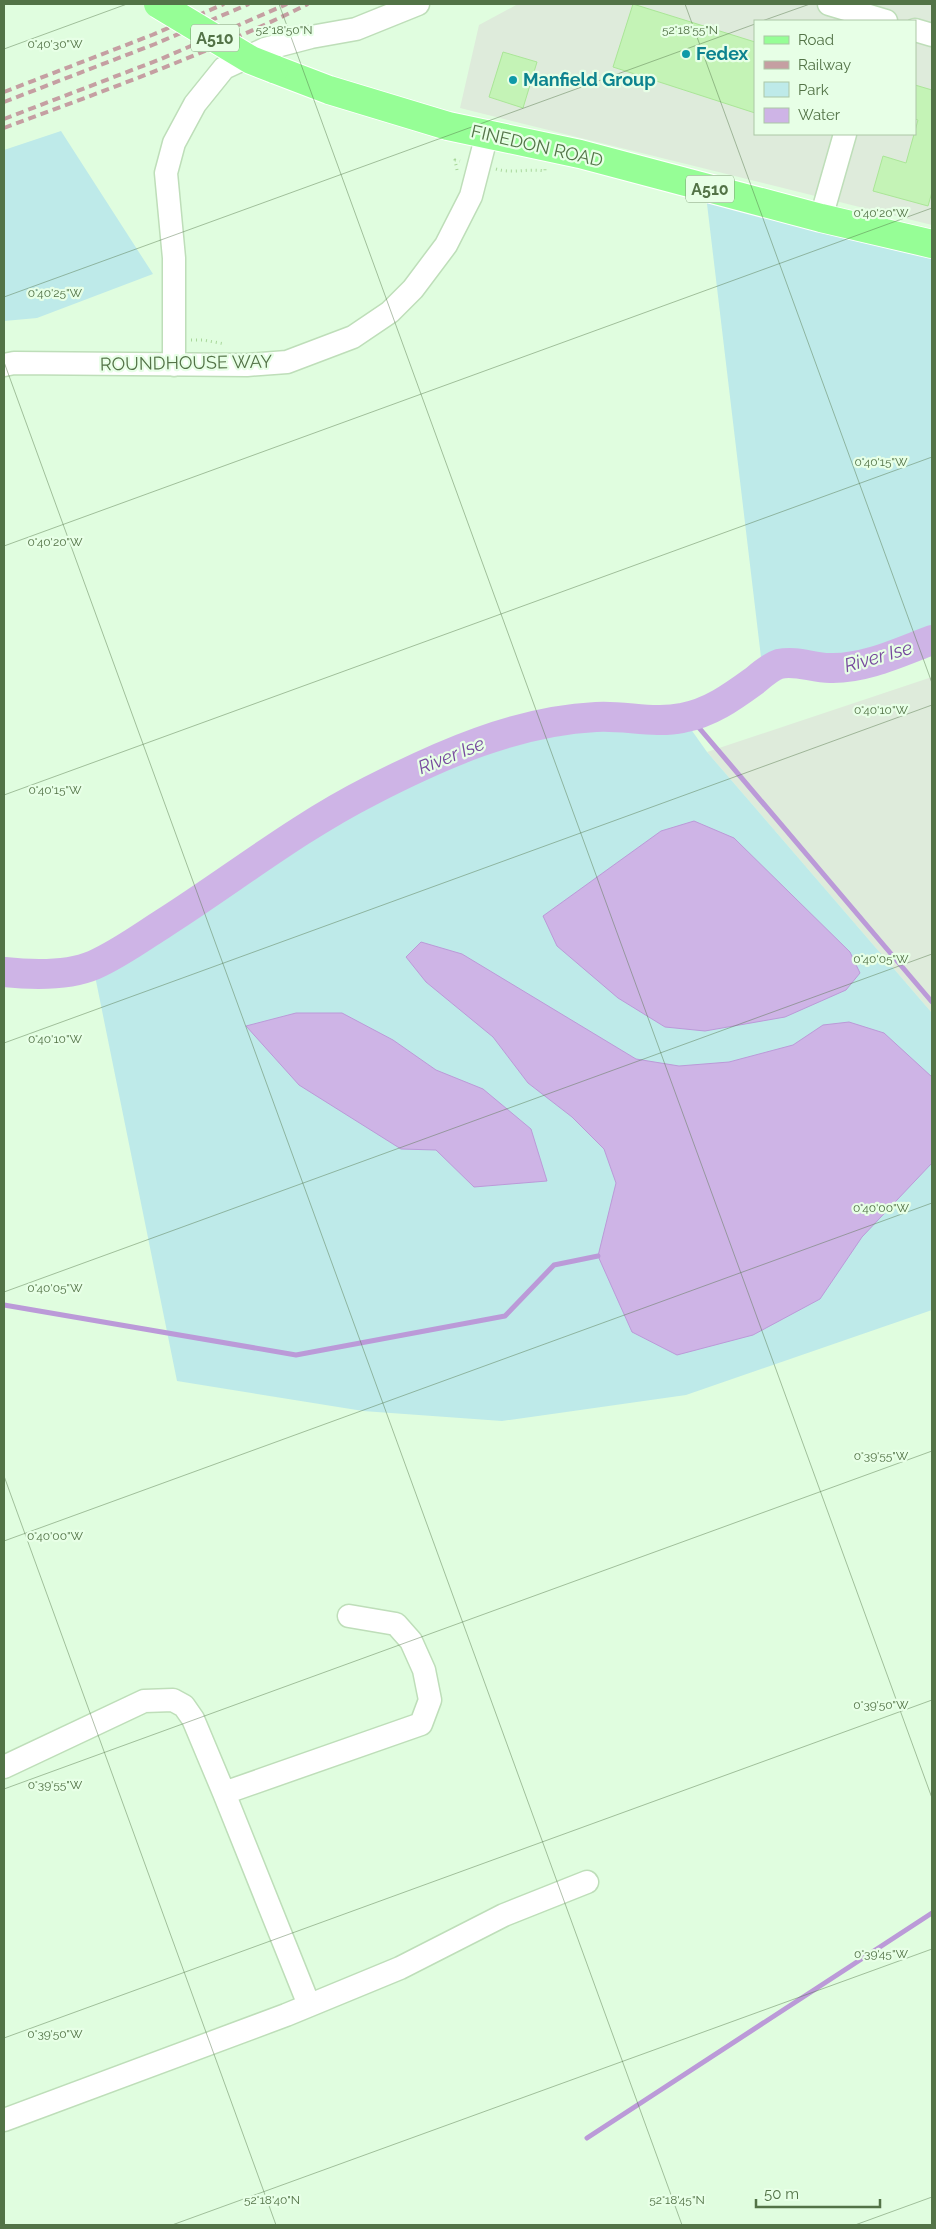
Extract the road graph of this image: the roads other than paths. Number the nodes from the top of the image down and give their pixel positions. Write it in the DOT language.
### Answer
graph roads {
  1 [pos="158,4"];
  2 [pos="418,4"];
  3 [pos="842,6"];
  4 [pos="880,20"];
  5 [pos="916,30"];
  6 [pos="932,35"];
  7 [pos="487,134"];
  8 [pos="845,135"];
  9 [pos="821,218"];
  10 [pos="932,244"];
  11 [pos="4,365"];
  12 [pos="174,365"];
  13 [pos="348,1616"];
  14 [pos="4,1767"];
  15 [pos="224,1793"];
  16 [pos="588,1882"];
  17 [pos="309,2005"];
  18 [pos="4,2120"];
  1 -- 7 [label="main road, FINEDON ROAD / A510, bridge"];
  2 -- 12 [label="street"];
  3 -- 4 [label="street"];
  5 -- 6 [label="street"];
  7 -- 9 [label="main road, FINEDON ROAD / A510"];
  7 -- 12 [label="street, ROUNDHOUSE WAY"];
  8 -- 9 [label="street"];
  9 -- 10 [label="main road, FINEDON ROAD / A510"];
  11 -- 12 [label="street, ROUNDHOUSE WAY"];
  13 -- 15 [label="street"];
  14 -- 15 [label="street"];
  15 -- 17 [label="street"];
  16 -- 17 [label="street"];
  17 -- 18 [label="street"];
}
